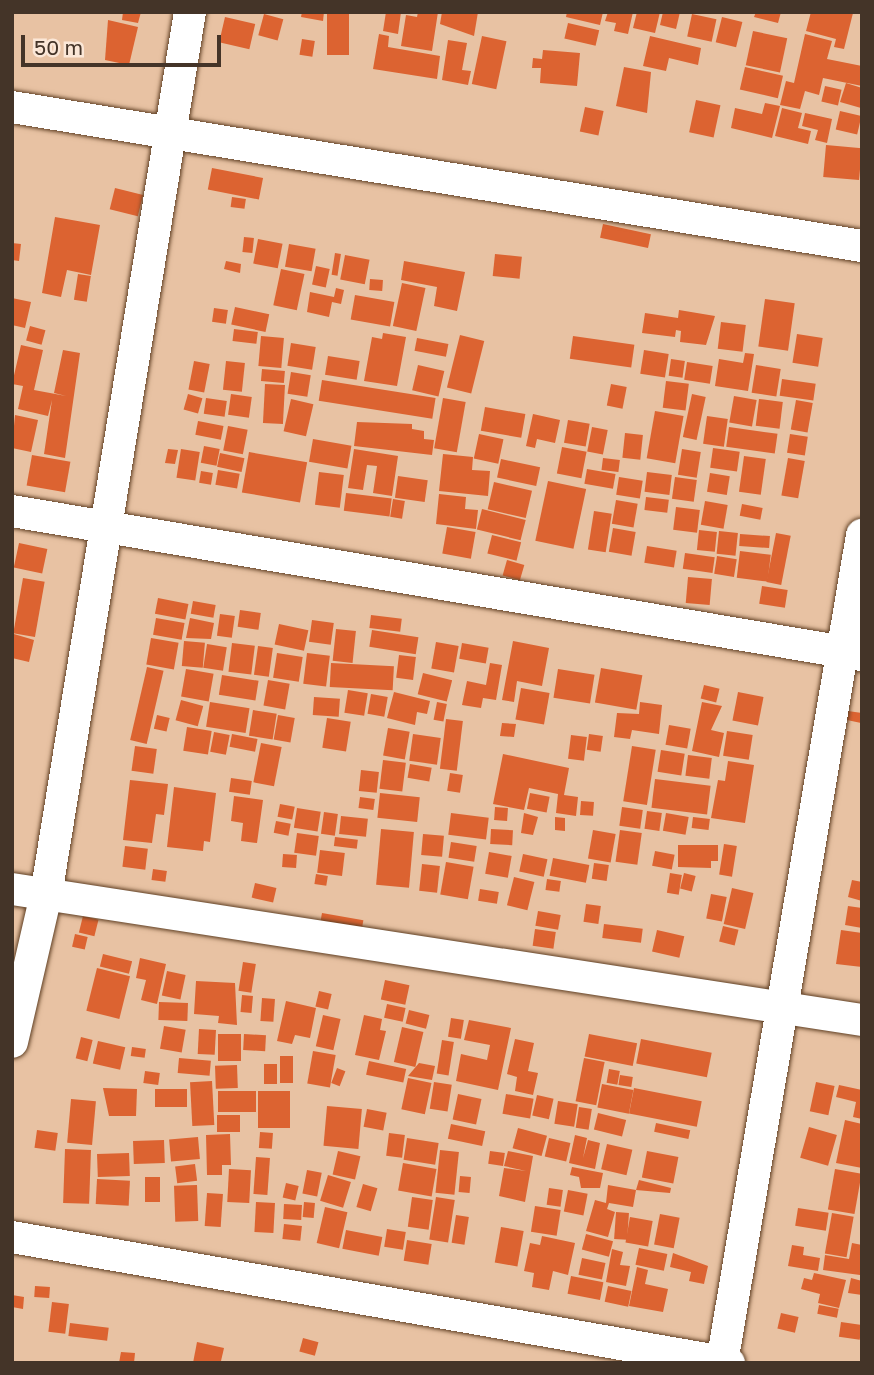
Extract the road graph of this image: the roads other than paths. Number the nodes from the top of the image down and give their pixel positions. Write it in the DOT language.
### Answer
graph roads {
  1 [pos="190,12"];
  2 [pos="12,107"];
  3 [pos="170,134"];
  4 [pos="862,246"];
  5 [pos="12,511"];
  6 [pos="109,528"];
  7 [pos="862,535"];
  8 [pos="851,654"];
  9 [pos="12,889"];
  10 [pos="46,895"];
  11 [pos="781,1005"];
  12 [pos="862,1020"];
  13 [pos="12,1042"];
  14 [pos="12,1237"];
  15 [pos="724,1362"];
  1 -- 3 [label="street"];
  2 -- 3 [label="street"];
  3 -- 4 [label="street"];
  3 -- 6 [label="street"];
  5 -- 6 [label="street"];
  6 -- 8 [label="street"];
  6 -- 10 [label="street"];
  7 -- 8 [label="street"];
  8 -- 11 [label="street"];
  9 -- 10 [label="street"];
  10 -- 11 [label="street"];
  10 -- 13 [label="street"];
  11 -- 12 [label="street"];
  11 -- 15 [label="street"];
  14 -- 15 [label="street"];
}
